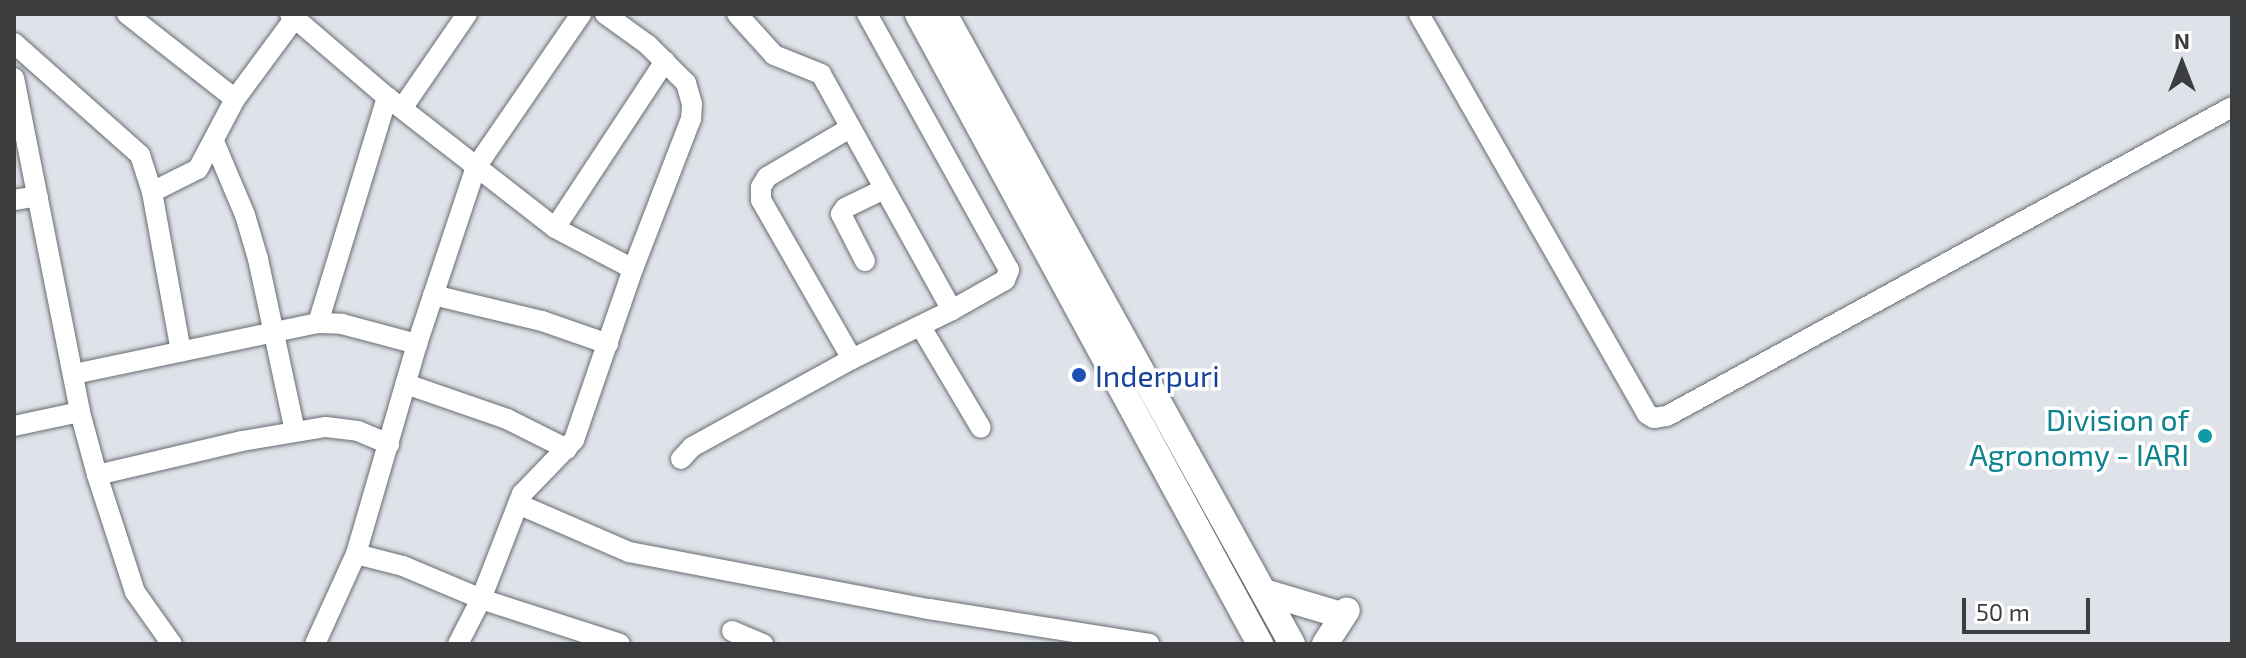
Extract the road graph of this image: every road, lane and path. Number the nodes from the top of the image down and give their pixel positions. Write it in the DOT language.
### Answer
graph roads {
  1 [pos="127,14"];
  2 [pos="467,14"];
  3 [pos="581,14"];
  4 [pos="605,14"];
  5 [pos="737,14"];
  6 [pos="867,14"];
  7 [pos="918,14"];
  8 [pos="944,14"];
  9 [pos="1419,14"];
  10 [pos="292,16"];
  11 [pos="14,43"];
  12 [pos="665,61"];
  13 [pos="14,81"];
  14 [pos="235,99"];
  15 [pos="395,102"];
  16 [pos="2232,107"];
  17 [pos="850,128"];
  18 [pos="215,144"];
  19 [pos="476,167"];
  20 [pos="884,189"];
  21 [pos="152,192"];
  22 [pos="38,196"];
  23 [pos="14,200"];
  24 [pos="555,228"];
  25 [pos="865,261"];
  26 [pos="633,269"];
  27 [pos="433,295"];
  28 [pos="952,310"];
  29 [pos="318,323"];
  30 [pos="921,327"];
  31 [pos="274,332"];
  32 [pos="417,344"];
  33 [pos="608,344"];
  34 [pos="181,351"];
  35 [pos="852,359"];
  36 [pos="74,374"];
  37 [pos="406,384"];
  38 [pos="80,412"];
  39 [pos="14,426"];
  40 [pos="981,428"];
  41 [pos="295,431"];
  42 [pos="389,444"];
  43 [pos="567,449"];
  44 [pos="681,459"];
  45 [pos="97,475"];
  46 [pos="518,504"];
  47 [pos="356,554"];
  48 [pos="1264,592"];
  49 [pos="481,599"];
  50 [pos="732,631"];
  51 [pos="1286,642"];
  52 [pos="172,644"];
  53 [pos="315,644"];
  54 [pos="458,644"];
  55 [pos="620,644"];
  56 [pos="763,644"];
  57 [pos="1149,644"];
  58 [pos="1260,644"];
  59 [pos="1325,644"];
  1 -- 14 [label="street"];
  2 -- 15 [label="street"];
  3 -- 19 [label="street"];
  4 -- 12 [label="street"];
  5 -- 17 [label="street"];
  6 -- 28 [label="street"];
  7 -- 58 [label="street"];
  8 -- 48 [label="street"];
  9 -- 16 [label="street"];
  10 -- 14 [label="street"];
  10 -- 15 [label="street"];
  11 -- 21 [label="street"];
  12 -- 24 [label="street"];
  12 -- 26 [label="street"];
  13 -- 22 [label="street"];
  14 -- 18 [label="street"];
  15 -- 19 [label="street"];
  15 -- 29 [label="street"];
  17 -- 20 [label="street"];
  17 -- 35 [label="street"];
  18 -- 21 [label="street"];
  18 -- 31 [label="street"];
  19 -- 24 [label="street"];
  19 -- 27 [label="street"];
  20 -- 25 [label="street"];
  20 -- 28 [label="street"];
  21 -- 34 [label="street"];
  22 -- 23 [label="street"];
  22 -- 36 [label="street"];
  24 -- 26 [label="street"];
  26 -- 33 [label="street"];
  27 -- 32 [label="street"];
  27 -- 33 [label="street"];
  28 -- 30 [label="street"];
  29 -- 31 [label="street"];
  29 -- 32 [label="street"];
  30 -- 35 [label="street"];
  30 -- 40 [label="street"];
  31 -- 34 [label="street"];
  31 -- 41 [label="street"];
  32 -- 37 [label="street"];
  33 -- 43 [label="street"];
  34 -- 36 [label="street"];
  35 -- 44 [label="street"];
  36 -- 38 [label="street"];
  37 -- 42 [label="street"];
  37 -- 43 [label="street"];
  38 -- 39 [label="street"];
  38 -- 45 [label="street"];
  41 -- 42 [label="street"];
  41 -- 45 [label="street"];
  42 -- 47 [label="street"];
  43 -- 46 [label="street"];
  45 -- 52 [label="street"];
  46 -- 49 [label="street"];
  46 -- 57 [label="street"];
  47 -- 49 [label="street"];
  47 -- 53 [label="street"];
  48 -- 51 [label="street"];
  48 -- 59 [label="street"];
  49 -- 54 [label="street"];
  49 -- 55 [label="street"];
  50 -- 56 [label="street"];
}
